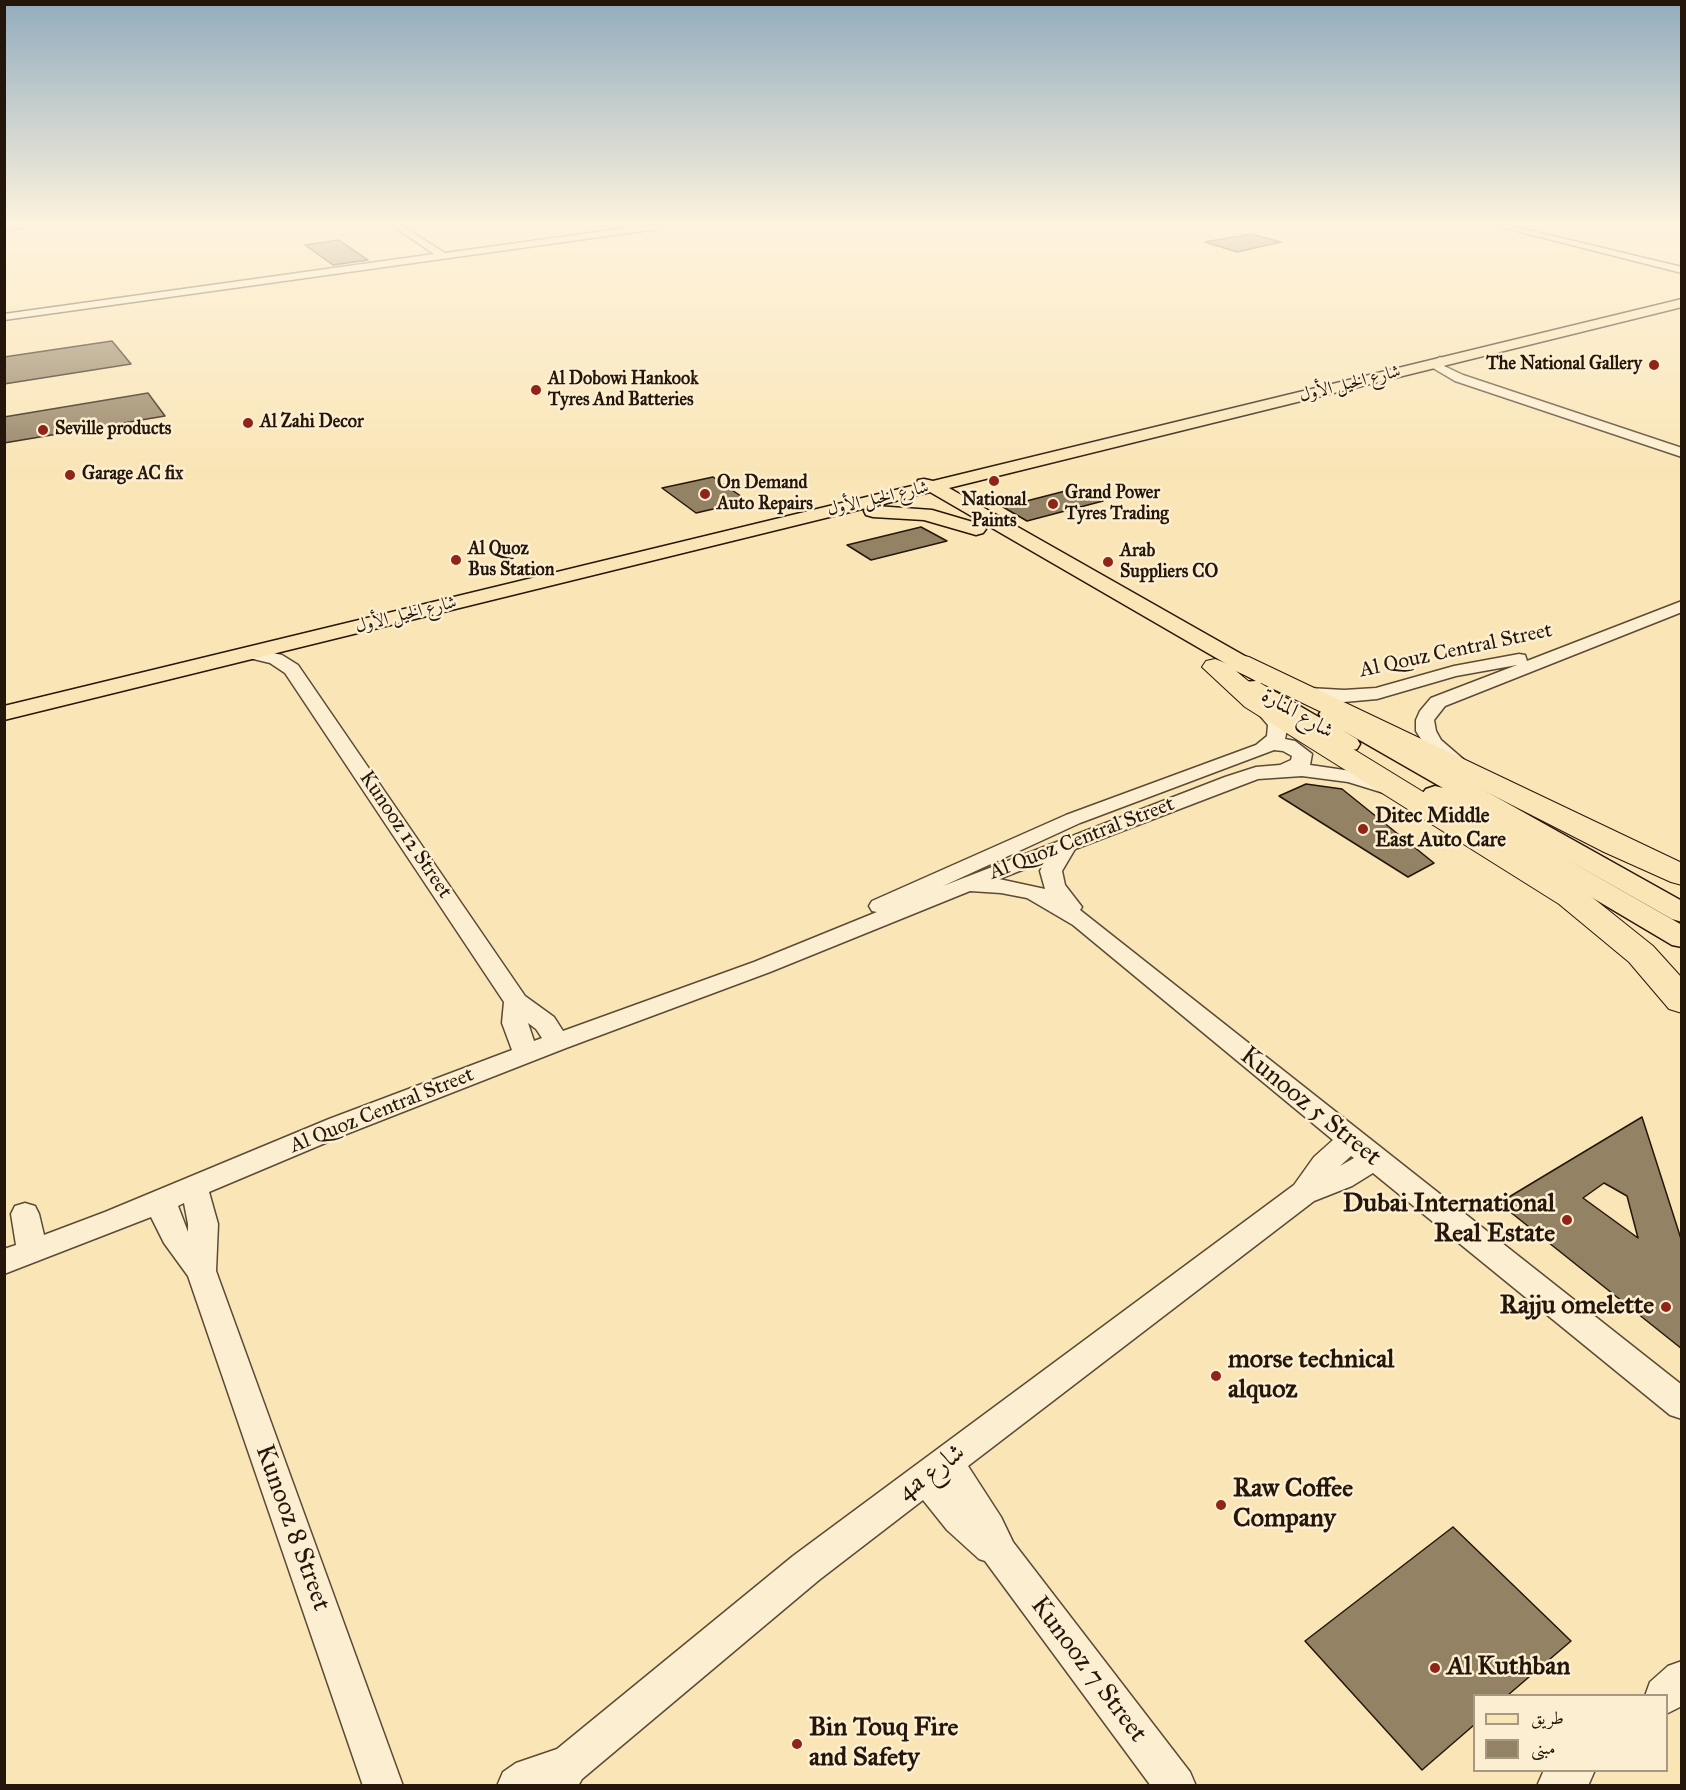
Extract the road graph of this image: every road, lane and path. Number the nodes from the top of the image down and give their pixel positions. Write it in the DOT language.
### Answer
graph roads {
  1 [pos="57,310"];
  2 [pos="1629,310"];
  3 [pos="1655,310"];
  4 [pos="4,317"];
  5 [pos="1440,362"];
  6 [pos="1404,370"];
  7 [pos="1459,378"];
  8 [pos="1045,443"];
  9 [pos="1682,453"];
  10 [pos="971,477"];
  11 [pos="907,485"];
  12 [pos="964,503"];
  13 [pos="975,529"];
  14 [pos="753,530"];
  15 [pos="1682,606"];
  16 [pos="313,637"];
  17 [pos="1577,649"];
  18 [pos="250,653"];
  19 [pos="1227,665"];
  20 [pos="292,669"];
  21 [pos="1309,694"];
  22 [pos="4,701"];
  23 [pos="1256,701"];
  24 [pos="4,713"];
  25 [pos="1270,744"];
  26 [pos="1286,770"];
  27 [pos="1471,773"];
  28 [pos="1411,798"];
  29 [pos="1067,844"];
  30 [pos="1682,875"];
  31 [pos="960,886"];
  32 [pos="1682,913"];
  33 [pos="1081,920"];
  34 [pos="1682,938"];
  35 [pos="762,967"];
  36 [pos="1682,1001"];
  37 [pos="516,1002"];
  38 [pos="557,1042"];
  39 [pos="527,1054"];
  40 [pos="1351,1140"];
  41 [pos="1374,1159"];
  42 [pos="194,1187"];
  43 [pos="1304,1193"];
  44 [pos="162,1200"];
  45 [pos="26,1214"];
  46 [pos="32,1251"];
  47 [pos="4,1262"];
  48 [pos="201,1271"];
  49 [pos="1682,1405"];
  50 [pos="936,1470"];
  51 [pos="1682,1680"];
  52 [pos="1665,1694"];
  53 [pos="1573,1772"];
  54 [pos="561,1775"];
  55 [pos="383,1785"];
  56 [pos="517,1785"];
  57 [pos="1176,1785"];
  58 [pos="1557,1785"];
  1 -- 4 [label="street"];
  2 -- 8 [label="main road, شارع الخيل الأول"];
  3 -- 5 [label="main road, شارع الخيل الأول"];
  5 -- 6 [label="main road, شارع الخيل الأول"];
  5 -- 7 [label="street"];
  6 -- 7 [label="street"];
  6 -- 10 [label="main road, شارع الخيل الأول"];
  7 -- 9 [label="street"];
  8 -- 11 [label="main road, شارع الخيل الأول"];
  8 -- 11 [label="main road"];
  10 -- 11 [label="main road, شارع الخيل الأول"];
  10 -- 12 [label="main road"];
  11 -- 12 [label="main road, شارع المنارة"];
  11 -- 13 [label="main road, شارع المنارة"];
  11 -- 14 [label="main road, شارع الخيل الأول"];
  11 -- 22 [label="main road, شارع الخيل الأول"];
  12 -- 19 [label="main road, شارع المنارة"];
  13 -- 14 [label="main road"];
  13 -- 19 [label="main road, شارع المنارة"];
  14 -- 16 [label="main road, شارع الخيل الأول"];
  15 -- 17 [label="street, Al Qouz Central Street"];
  16 -- 18 [label="main road, شارع الخيل الأول"];
  16 -- 20 [label="street"];
  17 -- 21 [label="street, Al Qouz Central Street"];
  17 -- 27 [label="street, Al Qouz Central Street"];
  18 -- 20 [label="street"];
  18 -- 24 [label="main road, شارع الخيل الأول"];
  19 -- 21 [label="highway"];
  19 -- 23 [label="highway"];
  19 -- 32 [label="main road, شارع المنارة"];
  19 -- 34 [label="main road, شارع المنارة"];
  20 -- 37 [label="street, Kunooz 12 Street"];
  21 -- 27 [label="highway"];
  23 -- 25 [label="street"];
  23 -- 28 [label="highway"];
  25 -- 26 [label="street"];
  25 -- 35 [label="street, Al Quoz Central Street"];
  26 -- 28 [label="street, Al Quoz Central Street"];
  26 -- 29 [label="street, Al Quoz Central Street"];
  27 -- 30 [label="highway"];
  28 -- 36 [label="highway"];
  29 -- 31 [label="street, Al Quoz Central Street"];
  29 -- 33 [label="street, Kunooz 5 Street"];
  31 -- 33 [label="street, Kunooz 5 Street"];
  31 -- 35 [label="street, Al Quoz Central Street"];
  33 -- 40 [label="street, Kunooz 5 Street"];
  35 -- 38 [label="street, Al Quoz Central Street"];
  37 -- 38 [label="street, Kunooz 12 Street"];
  37 -- 39 [label="street"];
  38 -- 39 [label="street, Al Quoz Central Street"];
  39 -- 42 [label="street, Al Quoz Central Street"];
  40 -- 41 [label="street, Kunooz 5 Street"];
  40 -- 43 [label="street, 4a شارع"];
  41 -- 43 [label="street, 4a شارع"];
  41 -- 49 [label="street, Kunooz 5 Street"];
  42 -- 44 [label="street, Al Quoz Central Street"];
  42 -- 48 [label="street, Kunooz 8 Street"];
  43 -- 50 [label="street, 4a شارع"];
  44 -- 46 [label="street, Al Quoz Central Street"];
  44 -- 48 [label="street, Kunooz 8 Street"];
  45 -- 46 [label="street"];
  46 -- 47 [label="street, Al Quoz Central Street"];
  48 -- 55 [label="street, Kunooz 8 Street"];
  50 -- 54 [label="street, 4a شارع"];
  50 -- 57 [label="street, Kunooz 7 Street"];
  51 -- 52 [label="street"];
  53 -- 58 [label="street"];
  54 -- 56 [label="street, 4a شارع"];
}
